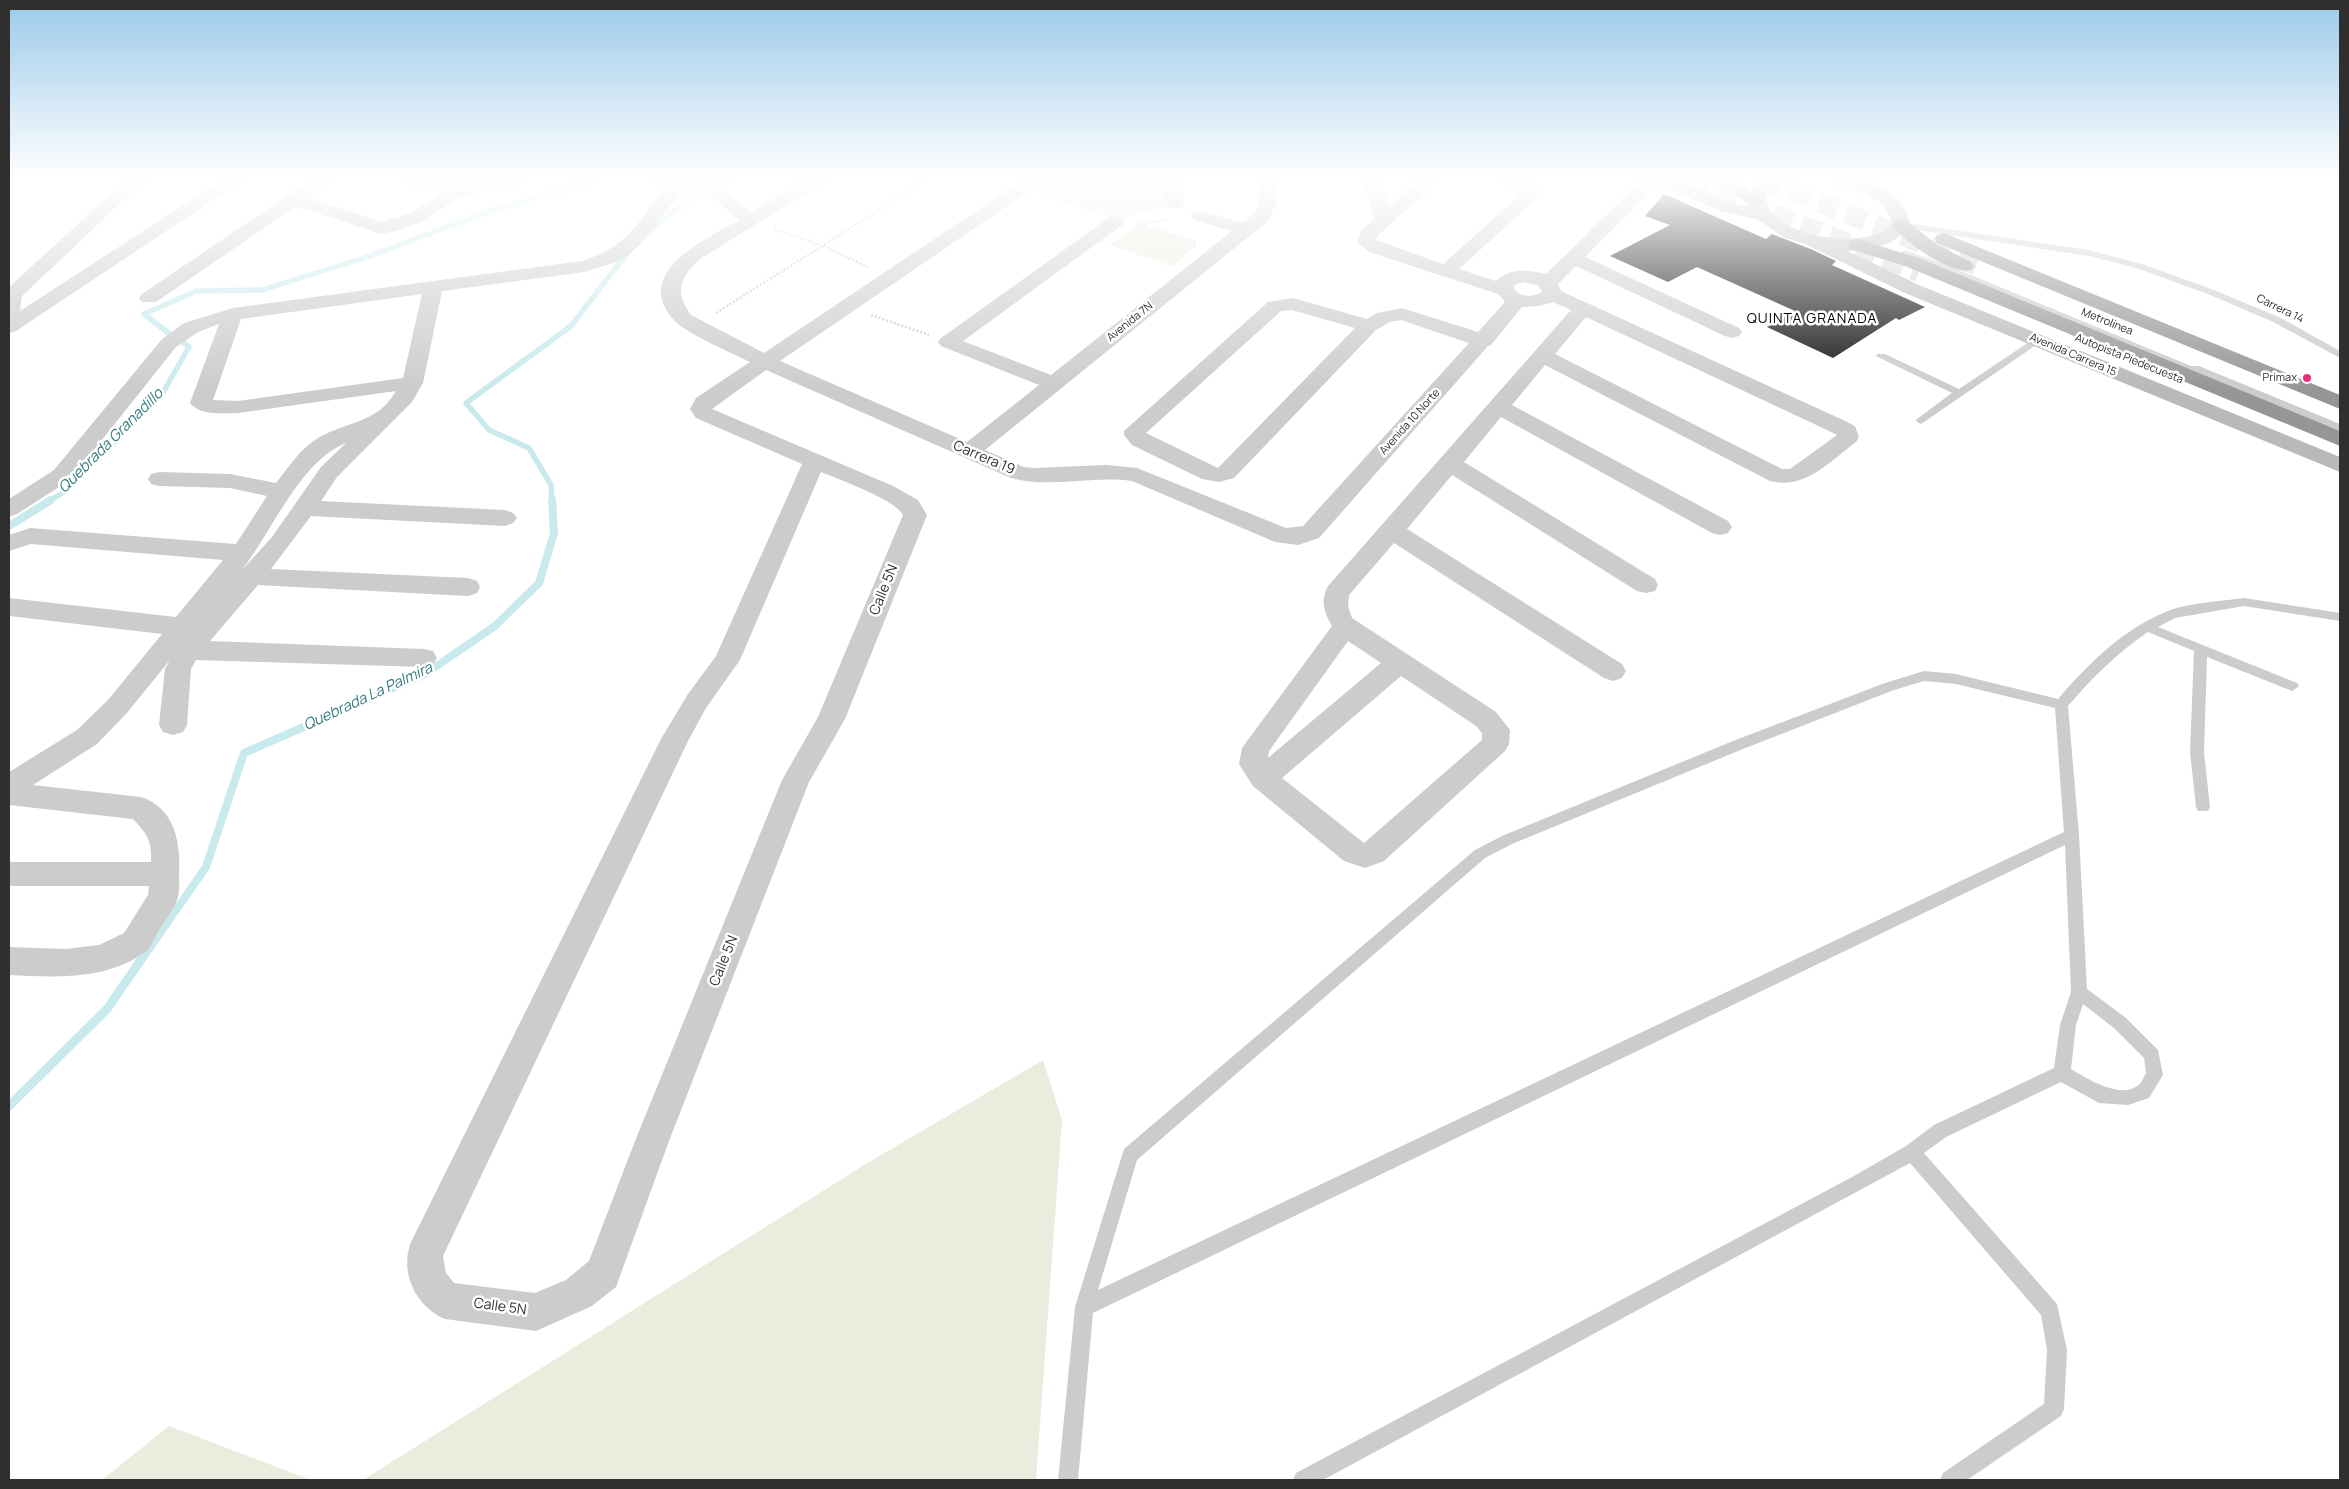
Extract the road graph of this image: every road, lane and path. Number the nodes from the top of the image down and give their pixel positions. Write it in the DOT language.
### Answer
graph roads {
  1 [pos="60,249"];
  2 [pos="128,249"];
  3 [pos="220,249"];
  4 [pos="623,249"];
  5 [pos="702,249"];
  6 [pos="817,249"];
  7 [pos="830,249"];
  8 [pos="934,249"];
  9 [pos="1076,249"];
  10 [pos="1222,249"];
  11 [pos="1381,249"];
  12 [pos="1469,249"];
  13 [pos="1583,249"];
  14 [pos="1831,249"];
  15 [pos="1875,249"];
  16 [pos="1885,249"];
  17 [pos="1924,249"];
  18 [pos="1932,249"];
  19 [pos="1961,249"];
  20 [pos="2065,249"];
  21 [pos="1460,257"];
  22 [pos="1573,258"];
  23 [pos="1542,262"];
  24 [pos="1984,268"];
  25 [pos="1446,271"];
  26 [pos="1918,272"];
  27 [pos="1523,276"];
  28 [pos="891,279"];
  29 [pos="434,288"];
  30 [pos="1550,288"];
  31 [pos="1511,295"];
  32 [pos="148,298"];
  33 [pos="848,306"];
  34 [pos="1584,307"];
  35 [pos="233,314"];
  36 [pos="9,322"];
  37 [pos="690,322"];
  38 [pos="1369,326"];
  39 [pos="9,327"];
  40 [pos="1732,332"];
  41 [pos="2038,339"];
  42 [pos="1484,341"];
  43 [pos="948,342"];
  44 [pos="2340,355"];
  45 [pos="1543,356"];
  46 [pos="1881,356"];
  47 [pos="765,362"];
  48 [pos="412,383"];
  49 [pos="1054,383"];
  50 [pos="1960,393"];
  51 [pos="2340,403"];
  52 [pos="1499,407"];
  53 [pos="2340,412"];
  54 [pos="2340,420"];
  55 [pos="382,421"];
  56 [pos="1921,421"];
  57 [pos="2340,430"];
  58 [pos="2340,439"];
  59 [pos="2340,446"];
  60 [pos="969,451"];
  61 [pos="814,462"];
  62 [pos="1451,464"];
  63 [pos="2340,465"];
  64 [pos="159,479"];
  65 [pos="281,492"];
  66 [pos="9,508"];
  67 [pos="306,508"];
  68 [pos="505,518"];
  69 [pos="1720,527"];
  70 [pos="1392,531"];
  71 [pos="1298,537"];
  72 [pos="9,543"];
  73 [pos="246,564"];
  74 [pos="1646,585"];
  75 [pos="468,587"];
  76 [pos="9,607"];
  77 [pos="2340,617"];
  78 [pos="1344,627"];
  79 [pos="2147,627"];
  80 [pos="185,639"];
  81 [pos="2201,649"];
  82 [pos="424,658"];
  83 [pos="1400,662"];
  84 [pos="1612,671"];
  85 [pos="2292,686"];
  86 [pos="2061,705"];
  87 [pos="173,725"];
  88 [pos="1263,778"];
  89 [pos="9,786"];
  90 [pos="9,794"];
  91 [pos="2203,807"];
  92 [pos="2072,834"];
  93 [pos="9,874"];
  94 [pos="164,874"];
  95 [pos="9,961"];
  96 [pos="2079,992"];
  97 [pos="2062,1073"];
  98 [pos="1912,1152"];
  99 [pos="1084,1307"];
  100 [pos="1068,1480"];
  101 [pos="1303,1480"];
  102 [pos="1950,1480"];
  1 -- 36 [label="street"];
  2 -- 39 [label="street"];
  3 -- 32 [label="street"];
  4 -- 29 [label="street"];
  5 -- 37 [label="street"];
  6 -- 37 [label="path"];
  7 -- 28 [label="path"];
  8 -- 28 [label="street, Calle 5N"];
  9 -- 43 [label="street"];
  10 -- 49 [label="street, Avenida 7N"];
  11 -- 25 [label="street"];
  12 -- 21 [label="street"];
  13 -- 22 [label="street"];
  14 -- 41 [label="street, Avenida Carrera 15"];
  15 -- 58 [label="highway"];
  16 -- 57 [label="lane, Metrolínea"];
  17 -- 57 [label="lane, Metrolínea"];
  18 -- 54 [label="highway"];
  19 -- 51 [label="highway"];
  20 -- 44 [label="lane, Carrera 14"];
  21 -- 25 [label="street"];
  21 -- 27 [label="street"];
  22 -- 30 [label="street"];
  22 -- 40 [label="street"];
  23 -- 27 [label="street"];
  24 -- 53 [label="highway"];
  25 -- 31 [label="street"];
  26 -- 59 [label="highway, Autopista Piedecuesta"];
  27 -- 30 [label="street"];
  27 -- 31 [label="street, Avenida 10 Norte"];
  28 -- 33 [label="street, Calle 5N"];
  29 -- 35 [label="street"];
  29 -- 48 [label="street"];
  30 -- 31 [label="street"];
  30 -- 34 [label="street"];
  31 -- 42 [label="street, Avenida 10 Norte"];
  33 -- 43 [label="path"];
  33 -- 47 [label="street, Calle 5N"];
  34 -- 45 [label="street"];
  34 -- 45 [label="street"];
  35 -- 48 [label="street"];
  35 -- 66 [label="street"];
  37 -- 47 [label="street, Carrera 19"];
  38 -- 38 [label="street"];
  38 -- 42 [label="street"];
  41 -- 50 [label="lane"];
  41 -- 63 [label="street, Avenida Carrera 15"];
  42 -- 71 [label="street, Avenida 10 Norte"];
  43 -- 49 [label="street"];
  45 -- 52 [label="street"];
  46 -- 50 [label="lane"];
  47 -- 60 [label="street, Carrera 19"];
  47 -- 61 [label="street, Calle 5N"];
  48 -- 55 [label="street"];
  49 -- 60 [label="street, Avenida 7N"];
  50 -- 56 [label="lane"];
  52 -- 62 [label="street"];
  52 -- 69 [label="street"];
  55 -- 65 [label="street"];
  55 -- 67 [label="street"];
  60 -- 71 [label="street, Carrera 19"];
  61 -- 61 [label="street, Calle 5N"];
  62 -- 70 [label="street"];
  62 -- 74 [label="street"];
  64 -- 65 [label="street"];
  65 -- 73 [label="street"];
  67 -- 68 [label="street"];
  67 -- 73 [label="street"];
  70 -- 78 [label="street"];
  70 -- 84 [label="street"];
  72 -- 73 [label="street"];
  73 -- 75 [label="street"];
  73 -- 80 [label="street"];
  76 -- 80 [label="street"];
  77 -- 79 [label="lane"];
  78 -- 83 [label="street"];
  78 -- 88 [label="street"];
  79 -- 81 [label="lane"];
  79 -- 86 [label="lane"];
  80 -- 82 [label="street"];
  80 -- 87 [label="street"];
  80 -- 89 [label="street"];
  81 -- 85 [label="lane"];
  81 -- 91 [label="lane"];
  83 -- 88 [label="street"];
  83 -- 88 [label="street"];
  86 -- 92 [label="lane"];
  86 -- 99 [label="lane"];
  90 -- 94 [label="street"];
  92 -- 96 [label="lane"];
  92 -- 99 [label="lane"];
  93 -- 94 [label="street"];
  94 -- 95 [label="street"];
  96 -- 97 [label="lane"];
  96 -- 97 [label="lane"];
  97 -- 98 [label="lane"];
  98 -- 101 [label="lane"];
  98 -- 102 [label="lane"];
  99 -- 100 [label="lane"];
}
